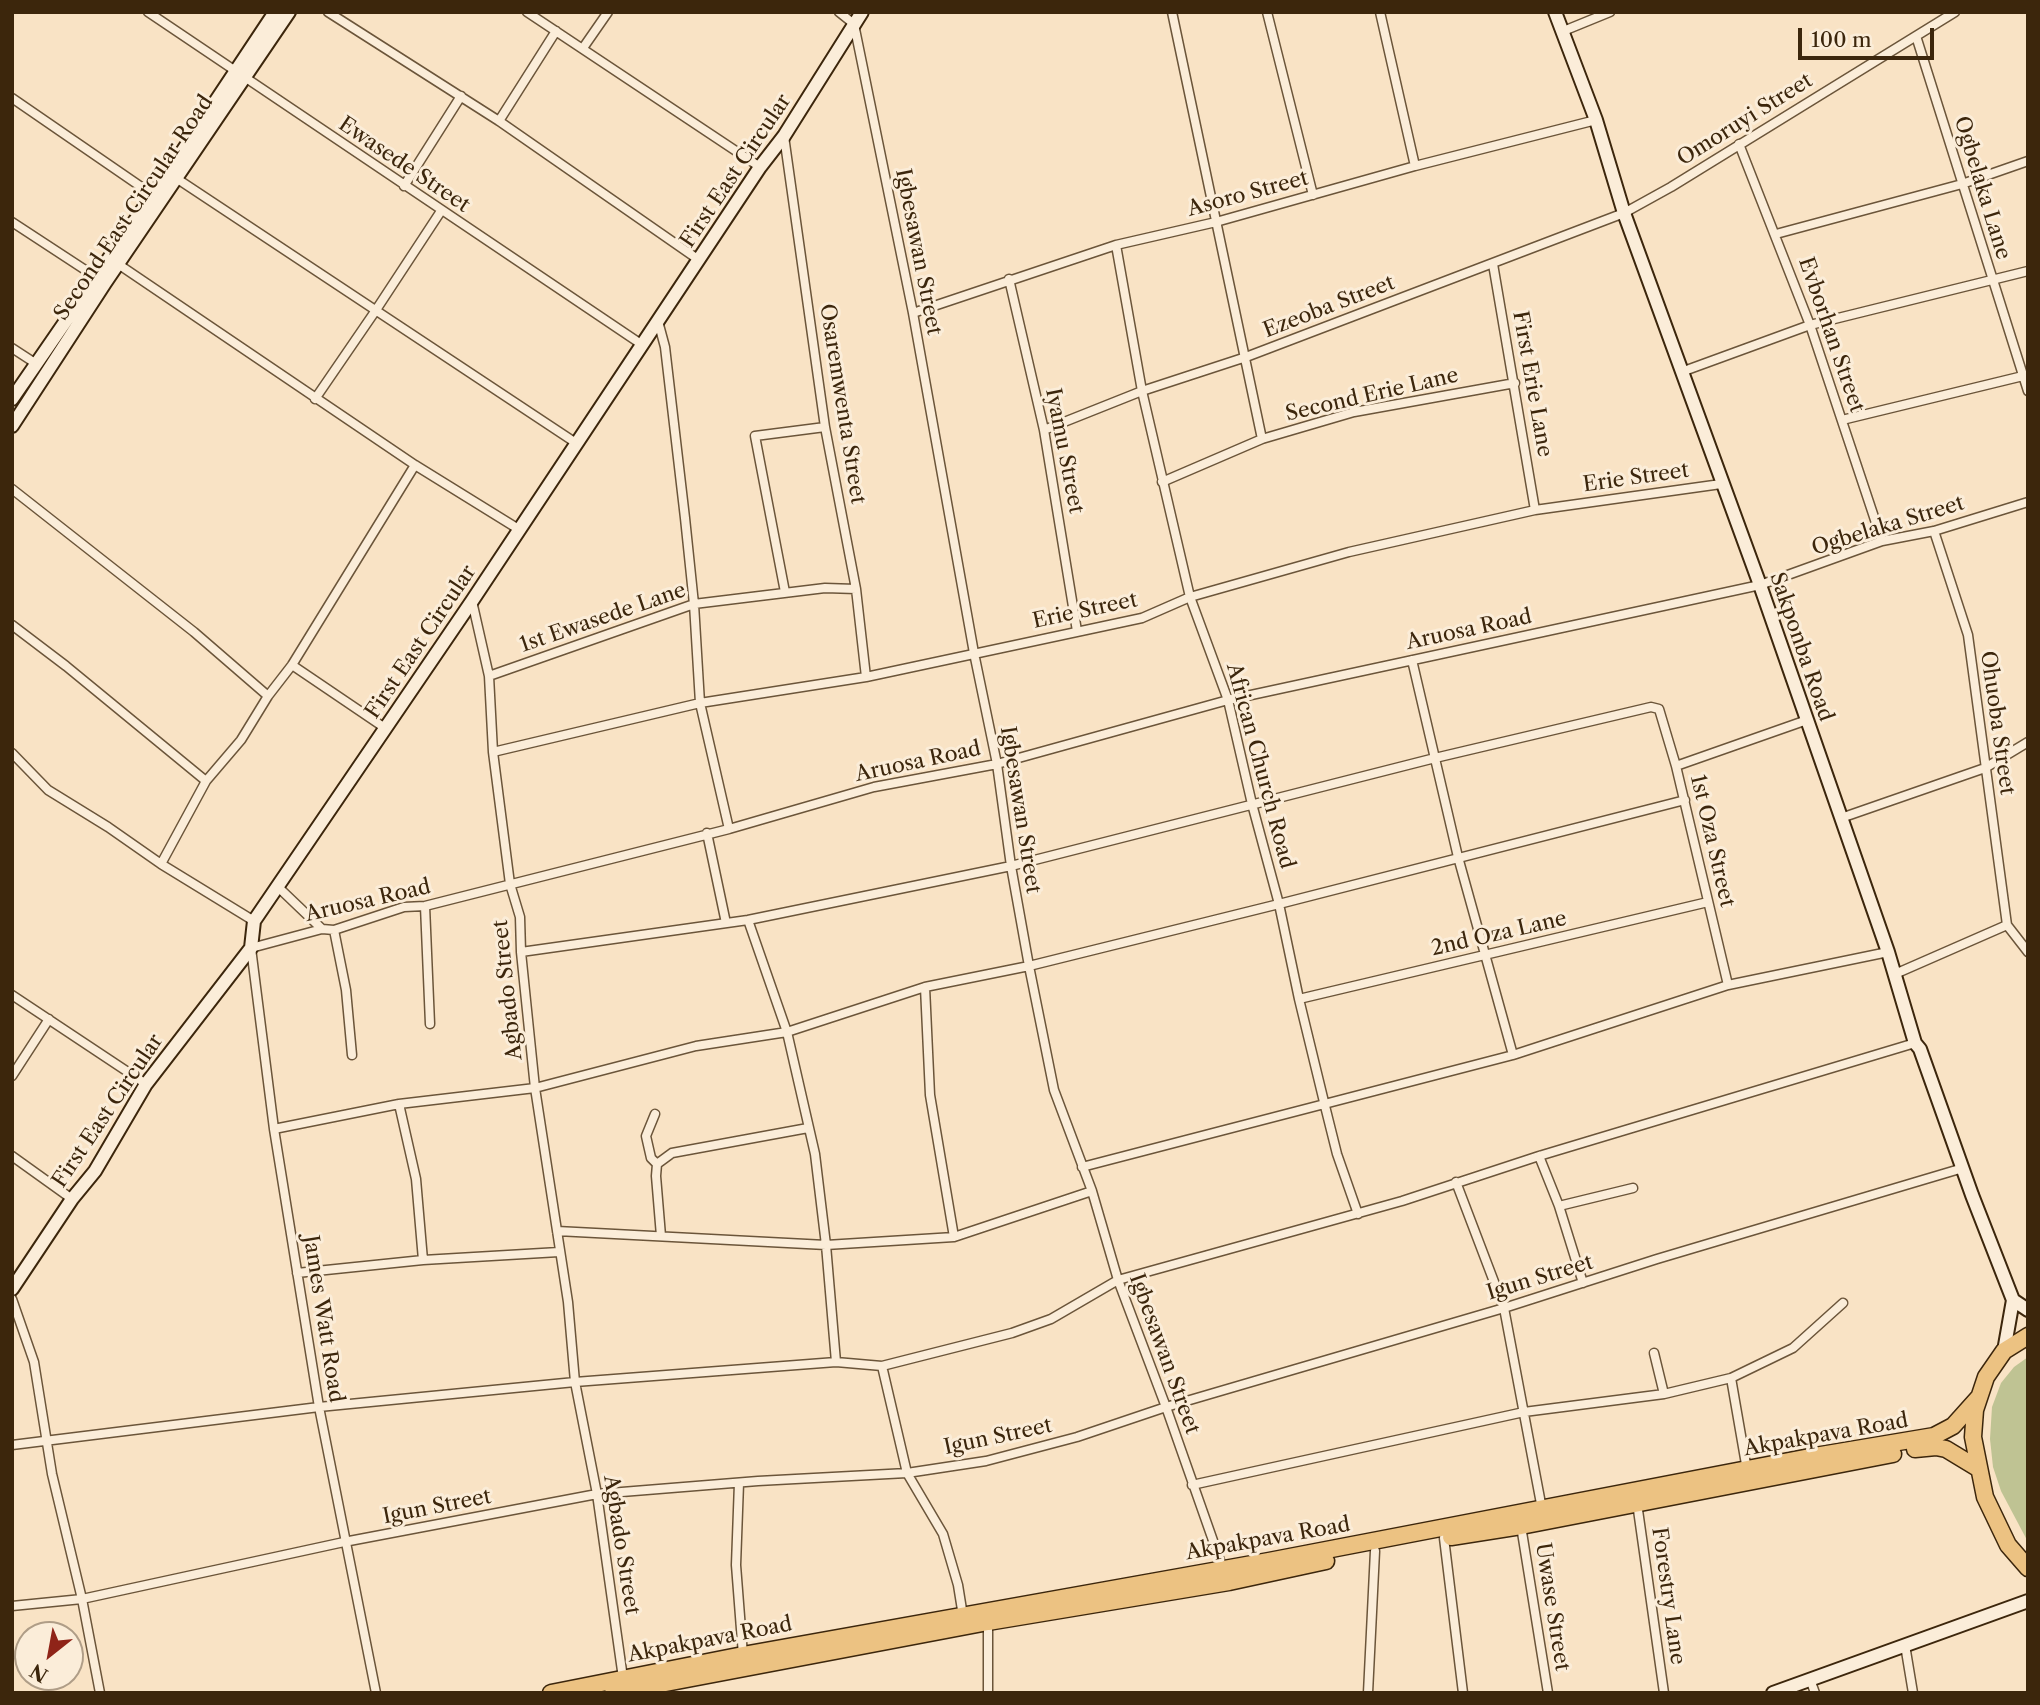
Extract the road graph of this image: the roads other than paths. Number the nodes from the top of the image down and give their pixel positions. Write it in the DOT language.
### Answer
graph roads {
  1 [pos="148,12"];
  2 [pos="275,12"];
  3 [pos="289,12"];
  4 [pos="328,12"];
  5 [pos="527,12"];
  6 [pos="608,12"];
  7 [pos="839,12"];
  8 [pos="862,12"];
  9 [pos="1172,12"];
  10 [pos="1267,12"];
  11 [pos="1380,12"];
  12 [pos="1555,12"];
  13 [pos="1609,12"];
  14 [pos="1955,12"];
  15 [pos="854,24"];
  16 [pos="556,31"];
  17 [pos="1561,32"];
  18 [pos="1916,36"];
  19 [pos="583,48"];
  20 [pos="239,75"];
  21 [pos="461,96"];
  22 [pos="12,98"];
  23 [pos="1596,120"];
  24 [pos="499,121"];
  25 [pos="784,136"];
  26 [pos="1740,144"];
  27 [pos="2028,161"];
  28 [pos="1415,166"];
  29 [pos="760,167"];
  30 [pos="176,178"];
  31 [pos="1962,184"];
  32 [pos="404,186"];
  33 [pos="153,195"];
  34 [pos="1313,195"];
  35 [pos="440,211"];
  36 [pos="1624,213"];
  37 [pos="12,222"];
  38 [pos="1216,222"];
  39 [pos="1776,234"];
  40 [pos="1116,246"];
  41 [pos="699,260"];
  42 [pos="118,264"];
  43 [pos="1493,264"];
  44 [pos="2028,271"];
  45 [pos="96,277"];
  46 [pos="1009,279"];
  47 [pos="1992,280"];
  48 [pos="376,310"];
  49 [pos="913,313"];
  50 [pos="658,321"];
  51 [pos="1810,325"];
  52 [pos="641,344"];
  53 [pos="12,348"];
  54 [pos="1246,357"];
  55 [pos="35,363"];
  56 [pos="1684,371"];
  57 [pos="2023,376"];
  58 [pos="1515,383"];
  59 [pos="1142,391"];
  60 [pos="2028,391"];
  61 [pos="315,398"];
  62 [pos="12,399"];
  63 [pos="1842,420"];
  64 [pos="12,426"];
  65 [pos="825,427"];
  66 [pos="1044,430"];
  67 [pos="1262,439"];
  68 [pos="576,443"];
  69 [pos="415,465"];
  70 [pos="1162,482"];
  71 [pos="1721,484"];
  72 [pos="12,489"];
  73 [pos="2028,502"];
  74 [pos="1535,510"];
  75 [pos="520,530"];
  76 [pos="1934,531"];
  77 [pos="1882,541"];
  78 [pos="1760,585"];
  79 [pos="856,589"];
  80 [pos="785,592"];
  81 [pos="1190,597"];
  82 [pos="472,601"];
  83 [pos="694,604"];
  84 [pos="12,625"];
  85 [pos="1077,631"];
  86 [pos="974,653"];
  87 [pos="1412,660"];
  88 [pos="292,665"];
  89 [pos="489,676"];
  90 [pos="866,677"];
  91 [pos="268,696"];
  92 [pos="1228,700"];
  93 [pos="700,703"];
  94 [pos="1807,720"];
  95 [pos="385,728"];
  96 [pos="2028,743"];
  97 [pos="493,752"];
  98 [pos="12,753"];
  99 [pos="1436,758"];
  100 [pos="997,764"];
  101 [pos="1676,766"];
  102 [pos="1985,768"];
  103 [pos="206,781"];
  104 [pos="1685,800"];
  105 [pos="1252,804"];
  106 [pos="1841,818"];
  107 [pos="729,829"];
  108 [pos="707,833"];
  109 [pos="1458,857"];
  110 [pos="160,864"];
  111 [pos="1011,866"];
  112 [pos="510,884"];
  113 [pos="277,886"];
  114 [pos="1708,902"];
  115 [pos="1279,904"];
  116 [pos="425,906"];
  117 [pos="254,920"];
  118 [pos="748,920"];
  119 [pos="726,923"];
  120 [pos="2007,925"];
  121 [pos="322,929"];
  122 [pos="334,930"];
  123 [pos="251,948"];
  124 [pos="521,952"];
  125 [pos="1888,952"];
  126 [pos="2028,952"];
  127 [pos="1487,955"];
  128 [pos="1029,965"];
  129 [pos="1895,974"];
  130 [pos="1728,985"];
  131 [pos="925,987"];
  132 [pos="12,995"];
  133 [pos="1299,999"];
  134 [pos="48,1019"];
  135 [pos="430,1024"];
  136 [pos="787,1032"];
  137 [pos="1915,1043"];
  138 [pos="352,1055"];
  139 [pos="1513,1055"];
  140 [pos="12,1076"];
  141 [pos="146,1084"];
  142 [pos="535,1088"];
  143 [pos="399,1104"];
  144 [pos="1325,1106"];
  145 [pos="655,1114"];
  146 [pos="808,1128"];
  147 [pos="274,1129"];
  148 [pos="12,1156"];
  149 [pos="1539,1156"];
  150 [pos="657,1164"];
  151 [pos="1082,1167"];
  152 [pos="1962,1168"];
  153 [pos="1456,1182"];
  154 [pos="1633,1188"];
  155 [pos="1092,1191"];
  156 [pos="72,1199"];
  157 [pos="1559,1206"];
  158 [pos="1358,1214"];
  159 [pos="557,1231"];
  160 [pos="661,1236"];
  161 [pos="954,1237"];
  162 [pos="826,1245"];
  163 [pos="559,1252"];
  164 [pos="423,1260"];
  165 [pos="298,1273"];
  166 [pos="1118,1280"];
  167 [pos="1583,1283"];
  168 [pos="12,1289"];
  169 [pos="12,1299"];
  170 [pos="2014,1300"];
  171 [pos="1843,1303"];
  172 [pos="1504,1308"];
  173 [pos="2028,1310"];
  174 [pos="2028,1336"];
  175 [pos="2004,1351"];
  176 [pos="1654,1353"];
  177 [pos="836,1362"];
  178 [pos="882,1366"];
  179 [pos="1731,1378"];
  180 [pos="575,1382"];
  181 [pos="1664,1394"];
  182 [pos="1979,1397"];
  183 [pos="319,1407"];
  184 [pos="1166,1407"];
  185 [pos="1524,1412"];
  186 [pos="48,1441"];
  187 [pos="12,1445"];
  188 [pos="1979,1469"];
  189 [pos="1747,1470"];
  190 [pos="907,1473"];
  191 [pos="739,1483"];
  192 [pos="1192,1485"];
  193 [pos="597,1494"];
  194 [pos="1637,1503"];
  195 [pos="1542,1509"];
  196 [pos="1521,1526"];
  197 [pos="1444,1538"];
  198 [pos="344,1542"];
  199 [pos="1375,1551"];
  200 [pos="2028,1568"];
  201 [pos="1226,1576"];
  202 [pos="82,1599"];
  203 [pos="2028,1601"];
  204 [pos="12,1606"];
  205 [pos="963,1616"];
  206 [pos="988,1622"];
  207 [pos="1905,1645"];
  208 [pos="743,1655"];
  209 [pos="623,1678"];
  210 [pos="1810,1679"];
  211 [pos="100,1693"];
  212 [pos="376,1693"];
  213 [pos="551,1693"];
  214 [pos="613,1693"];
  215 [pos="988,1693"];
  216 [pos="1368,1693"];
  217 [pos="1463,1693"];
  218 [pos="1548,1693"];
  219 [pos="1664,1693"];
  220 [pos="1773,1693"];
  221 [pos="1815,1693"];
  222 [pos="1913,1693"];
  1 -- 20 [label="street, Ewasede Street"];
  2 -- 20 [label="main road, Second East Circular Road"];
  3 -- 20 [label="main road, Second East Circular Road"];
  4 -- 21 [label="street"];
  5 -- 16 [label="street"];
  6 -- 19 [label="street"];
  7 -- 15 [label="street"];
  8 -- 15 [label="main road, First East Circular"];
  9 -- 38 [label="street"];
  10 -- 34 [label="street"];
  11 -- 28 [label="street"];
  12 -- 17 [label="main road, Sakponba Road"];
  13 -- 17 [label="street"];
  14 -- 18 [label="street, Omoruyi Street"];
  15 -- 25 [label="main road, First East Circular"];
  15 -- 49 [label="street, Igbesawan Street"];
  16 -- 19 [label="street"];
  16 -- 24 [label="street"];
  17 -- 23 [label="main road, Sakponba Road"];
  18 -- 26 [label="street, Omoruyi Street"];
  18 -- 31 [label="street, Ogbelaka Lane"];
  19 -- 29 [label="street"];
  20 -- 30 [label="main road, Second East Circular Road"];
  20 -- 32 [label="street, Ewasede Street"];
  20 -- 33 [label="main road, Second East Circular Road"];
  21 -- 24 [label="street"];
  21 -- 32 [label="street"];
  22 -- 33 [label="street"];
  23 -- 28 [label="street, Asoro Street"];
  23 -- 36 [label="main road, Sakponba Road"];
  24 -- 41 [label="street"];
  25 -- 29 [label="main road, First East Circular"];
  25 -- 65 [label="street, Osaremwenta Street"];
  26 -- 36 [label="street, Omoruyi Street"];
  26 -- 39 [label="street, Evborhan Street"];
  27 -- 31 [label="street"];
  28 -- 34 [label="street, Asoro Street"];
  29 -- 41 [label="main road, First East Circular"];
  30 -- 42 [label="main road, Second East Circular Road"];
  30 -- 48 [label="street"];
  31 -- 39 [label="street"];
  31 -- 47 [label="street, Ogbelaka Lane"];
  32 -- 35 [label="street, Ewasede Street"];
  33 -- 45 [label="main road, Second East Circular Road"];
  34 -- 38 [label="street, Asoro Street"];
  35 -- 48 [label="street"];
  35 -- 52 [label="street, Ewasede Street"];
  36 -- 43 [label="street, Ezeoba Street"];
  36 -- 56 [label="main road, Sakponba Road"];
  37 -- 45 [label="street"];
  38 -- 40 [label="street, Asoro Street"];
  38 -- 54 [label="street"];
  39 -- 51 [label="street, Evborhan Street"];
  40 -- 46 [label="street, Asoro Street"];
  40 -- 59 [label="street, African Church Road"];
  41 -- 50 [label="main road, First East Circular"];
  42 -- 61 [label="street"];
  42 -- 64 [label="main road, Second East Circular Road"];
  43 -- 54 [label="street, Ezeoba Street"];
  43 -- 58 [label="street, First Erie Lane"];
  44 -- 47 [label="street"];
  45 -- 55 [label="main road, Second East Circular Road"];
  46 -- 49 [label="street, Asoro Street"];
  46 -- 66 [label="street, Iyamu Street"];
  47 -- 51 [label="street"];
  47 -- 57 [label="street, Ogbelaka Lane"];
  48 -- 61 [label="street"];
  48 -- 68 [label="street"];
  49 -- 86 [label="street, Igbesawan Street"];
  50 -- 52 [label="main road, First East Circular"];
  50 -- 83 [label="street"];
  51 -- 56 [label="street"];
  51 -- 63 [label="street, Evborhan Street"];
  52 -- 68 [label="main road, First East Circular"];
  53 -- 55 [label="street"];
  54 -- 59 [label="street, Ezeoba Street"];
  54 -- 67 [label="street"];
  55 -- 62 [label="main road, Second East Circular Road"];
  56 -- 71 [label="main road, Sakponba Road"];
  57 -- 60 [label="street, Ogbelaka Lane"];
  57 -- 63 [label="street"];
  58 -- 67 [label="street, Second Erie Lane"];
  58 -- 74 [label="street, First Erie Lane"];
  59 -- 66 [label="street, Ezeoba Street"];
  59 -- 70 [label="street, African Church Road"];
  61 -- 69 [label="street"];
  63 -- 77 [label="street, Evborhan Street"];
  65 -- 79 [label="street, Osaremwenta Street"];
  65 -- 80 [label="street"];
  66 -- 85 [label="street, Iyamu Street"];
  67 -- 70 [label="street, Second Erie Lane"];
  68 -- 75 [label="main road, First East Circular"];
  69 -- 75 [label="street"];
  69 -- 88 [label="street"];
  70 -- 81 [label="street, African Church Road"];
  71 -- 74 [label="street, Erie Street"];
  71 -- 78 [label="main road, Sakponba Road"];
  72 -- 91 [label="street"];
  73 -- 76 [label="street, Ogbelaka Street"];
  74 -- 81 [label="street, Erie Street"];
  75 -- 82 [label="main road, First East Circular"];
  76 -- 77 [label="street, Ogbelaka Street"];
  76 -- 102 [label="street, Ohuoba Street"];
  77 -- 78 [label="street, Ogbelaka Street"];
  78 -- 87 [label="street, Aruosa Road"];
  78 -- 94 [label="main road, Sakponba Road"];
  79 -- 80 [label="street, 1st Ewasede Lane"];
  79 -- 90 [label="street, Osaremwenta Street"];
  80 -- 83 [label="street, 1st Ewasede Lane"];
  81 -- 85 [label="street, Erie Street"];
  81 -- 92 [label="street, African Church Road"];
  82 -- 89 [label="street, Agbado Street"];
  82 -- 95 [label="main road, First East Circular"];
  83 -- 89 [label="street, 1st Ewasede Lane"];
  83 -- 93 [label="street"];
  84 -- 103 [label="street"];
  85 -- 86 [label="street, Erie Street"];
  86 -- 90 [label="street, Erie Street"];
  86 -- 100 [label="street, Igbesawan Street"];
  87 -- 92 [label="street, Aruosa Road"];
  87 -- 99 [label="street"];
  88 -- 91 [label="street"];
  88 -- 95 [label="street"];
  89 -- 97 [label="street, Agbado Street"];
  90 -- 93 [label="street, Erie Street"];
  91 -- 103 [label="street"];
  92 -- 100 [label="street, Aruosa Road"];
  92 -- 105 [label="street, African Church Road"];
  93 -- 97 [label="street, Erie Street"];
  93 -- 107 [label="street"];
  94 -- 101 [label="street"];
  94 -- 106 [label="main road, Sakponba Road"];
  95 -- 113 [label="main road, First East Circular"];
  96 -- 102 [label="street"];
  97 -- 112 [label="street, Agbado Street"];
  98 -- 110 [label="street"];
  99 -- 101 [label="street, 1st Oza Street"];
  99 -- 105 [label="street"];
  99 -- 109 [label="street"];
  100 -- 107 [label="street, Aruosa Road"];
  100 -- 111 [label="street, Igbesawan Street"];
  101 -- 104 [label="street, 1st Oza Street"];
  102 -- 106 [label="street"];
  102 -- 120 [label="street, Ohuoba Street"];
  103 -- 110 [label="street"];
  104 -- 109 [label="street"];
  104 -- 114 [label="street, 1st Oza Street"];
  105 -- 111 [label="street"];
  105 -- 115 [label="street, African Church Road"];
  106 -- 125 [label="main road, Sakponba Road"];
  107 -- 108 [label="street, Aruosa Road"];
  108 -- 112 [label="street, Aruosa Road"];
  108 -- 119 [label="street"];
  109 -- 115 [label="street"];
  109 -- 127 [label="street"];
  110 -- 117 [label="street"];
  111 -- 118 [label="street"];
  111 -- 128 [label="street, Igbesawan Street"];
  112 -- 116 [label="street, Aruosa Road"];
  112 -- 124 [label="street, Agbado Street"];
  113 -- 117 [label="main road, First East Circular"];
  113 -- 121 [label="street"];
  114 -- 127 [label="street, 2nd Oza Lane"];
  114 -- 130 [label="street, 1st Oza Street"];
  115 -- 128 [label="street"];
  115 -- 133 [label="street, African Church Road"];
  116 -- 122 [label="street, Aruosa Road"];
  116 -- 135 [label="street"];
  117 -- 123 [label="main road, First East Circular"];
  118 -- 119 [label="street"];
  118 -- 136 [label="street"];
  119 -- 124 [label="street"];
  120 -- 126 [label="street, Ohuoba Street"];
  120 -- 129 [label="street"];
  121 -- 122 [label="street, Aruosa Road"];
  121 -- 123 [label="street, Aruosa Road"];
  122 -- 138 [label="street"];
  123 -- 141 [label="main road, First East Circular"];
  123 -- 147 [label="street, James Watt Road"];
  124 -- 142 [label="street, Agbado Street"];
  125 -- 129 [label="main road, Sakponba Road"];
  125 -- 130 [label="street"];
  127 -- 133 [label="street, 2nd Oza Lane"];
  127 -- 139 [label="street"];
  128 -- 131 [label="street"];
  128 -- 151 [label="street, Igbesawan Street"];
  129 -- 137 [label="main road, Sakponba Road"];
  130 -- 139 [label="street"];
  131 -- 136 [label="street"];
  131 -- 161 [label="street"];
  132 -- 134 [label="street"];
  133 -- 144 [label="street, African Church Road"];
  134 -- 140 [label="street"];
  134 -- 141 [label="street"];
  136 -- 142 [label="street"];
  136 -- 146 [label="street"];
  137 -- 149 [label="street"];
  137 -- 152 [label="main road, Sakponba Road"];
  139 -- 144 [label="street"];
  141 -- 156 [label="main road, First East Circular"];
  142 -- 143 [label="street"];
  142 -- 159 [label="street, Agbado Street"];
  143 -- 147 [label="street"];
  143 -- 164 [label="street"];
  144 -- 151 [label="street"];
  144 -- 158 [label="street, African Church Road"];
  145 -- 150 [label="street"];
  146 -- 150 [label="street"];
  146 -- 162 [label="street"];
  147 -- 165 [label="street, James Watt Road"];
  148 -- 156 [label="street"];
  149 -- 153 [label="street"];
  149 -- 157 [label="street"];
  150 -- 160 [label="street"];
  151 -- 155 [label="street, Igbesawan Street"];
  152 -- 167 [label="street, Igun Street"];
  152 -- 170 [label="main road, Sakponba Road"];
  153 -- 158 [label="street"];
  153 -- 172 [label="street"];
  154 -- 157 [label="street"];
  155 -- 161 [label="street"];
  155 -- 166 [label="street, Igbesawan Street"];
  156 -- 168 [label="main road, First East Circular"];
  157 -- 167 [label="street"];
  158 -- 166 [label="street"];
  159 -- 160 [label="street"];
  159 -- 163 [label="street, Agbado Street"];
  160 -- 162 [label="street"];
  161 -- 162 [label="street"];
  162 -- 177 [label="street"];
  163 -- 164 [label="street"];
  163 -- 180 [label="street, Agbado Street"];
  164 -- 165 [label="street"];
  165 -- 183 [label="street, James Watt Road"];
  166 -- 178 [label="street"];
  166 -- 184 [label="street, Igbesawan Street"];
  167 -- 172 [label="street, Igun Street"];
  169 -- 186 [label="street"];
  170 -- 173 [label="main road"];
  170 -- 175 [label="main road"];
  171 -- 179 [label="street"];
  172 -- 184 [label="street, Igun Street"];
  172 -- 185 [label="street"];
  174 -- 175 [label="highway"];
  175 -- 182 [label="highway"];
  176 -- 181 [label="street"];
  177 -- 178 [label="street"];
  177 -- 180 [label="street"];
  178 -- 190 [label="street"];
  179 -- 181 [label="street"];
  179 -- 189 [label="street"];
  180 -- 183 [label="street"];
  180 -- 193 [label="street, Agbado Street"];
  181 -- 185 [label="street"];
  182 -- 188 [label="highway"];
  182 -- 189 [label="highway, Akpakpava Road"];
  183 -- 186 [label="street"];
  183 -- 198 [label="street, James Watt Road"];
  184 -- 190 [label="street, Igun Street"];
  184 -- 192 [label="street, Igbesawan Street"];
  185 -- 192 [label="street"];
  185 -- 195 [label="street"];
  186 -- 187 [label="street"];
  186 -- 202 [label="street"];
  188 -- 194 [label="highway, Akpakpava Road"];
  188 -- 200 [label="highway"];
  189 -- 195 [label="highway, Akpakpava Road"];
  190 -- 191 [label="street, Igun Street"];
  190 -- 205 [label="street"];
  191 -- 193 [label="street, Igun Street"];
  191 -- 208 [label="street"];
  192 -- 201 [label="street, Igbesawan Street"];
  193 -- 198 [label="street, Igun Street"];
  193 -- 209 [label="street, Agbado Street"];
  194 -- 196 [label="highway, Akpakpava Road"];
  194 -- 219 [label="street, Forestry Lane"];
  195 -- 201 [label="highway, Akpakpava Road"];
  196 -- 197 [label="highway, Akpakpava Road"];
  196 -- 218 [label="street, Uwase Street"];
  197 -- 199 [label="highway, Akpakpava Road"];
  197 -- 217 [label="street"];
  198 -- 202 [label="street, Igun Street"];
  198 -- 212 [label="street, James Watt Road"];
  199 -- 201 [label="highway, Akpakpava Road"];
  199 -- 216 [label="street"];
  201 -- 205 [label="highway, Akpakpava Road"];
  201 -- 206 [label="highway, Akpakpava Road"];
  202 -- 204 [label="street, Igun Street"];
  202 -- 211 [label="street"];
  203 -- 207 [label="main road"];
  205 -- 208 [label="highway, Akpakpava Road"];
  206 -- 214 [label="highway, Akpakpava Road"];
  206 -- 215 [label="street"];
  207 -- 210 [label="main road"];
  207 -- 222 [label="street"];
  208 -- 209 [label="highway, Akpakpava Road"];
  209 -- 213 [label="highway, Akpakpava Road"];
  210 -- 220 [label="main road"];
  210 -- 221 [label="street"];
}
